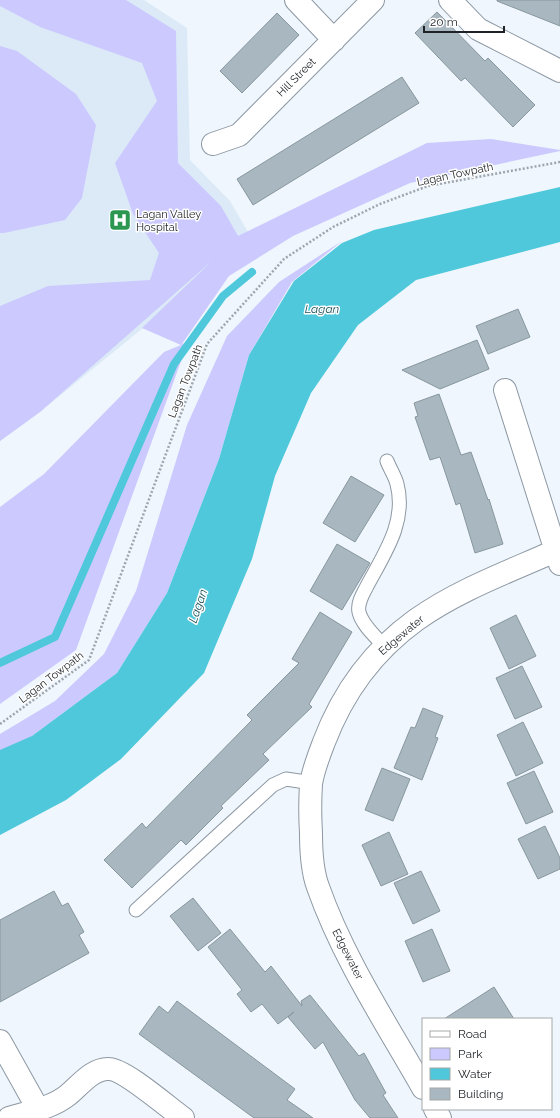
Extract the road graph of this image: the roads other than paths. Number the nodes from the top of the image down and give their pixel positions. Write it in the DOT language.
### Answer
graph roads {
  1 [pos="296,0"];
  2 [pos="373,0"];
  3 [pos="450,0"];
  4 [pos="334,40"];
  5 [pos="560,71"];
  6 [pos="213,144"];
  7 [pos="505,390"];
  8 [pos="387,461"];
  9 [pos="558,558"];
  10 [pos="384,646"];
  11 [pos="312,783"];
  12 [pos="136,910"];
  13 [pos="0,1041"];
  14 [pos="422,1086"];
  15 [pos="38,1109"];
  16 [pos="8,1118"];
  17 [pos="183,1118"];
  1 -- 4 [label="street"];
  2 -- 4 [label="street, Hill Street"];
  3 -- 5 [label="street"];
  4 -- 6 [label="street, Hill Street"];
  7 -- 9 [label="street, Edgewater"];
  8 -- 10 [label="lane"];
  9 -- 10 [label="street, Edgewater"];
  10 -- 11 [label="street, Edgewater"];
  11 -- 12 [label="lane"];
  11 -- 14 [label="street, Edgewater"];
  13 -- 15 [label="street"];
  15 -- 16 [label="street"];
  15 -- 17 [label="street"];
}
